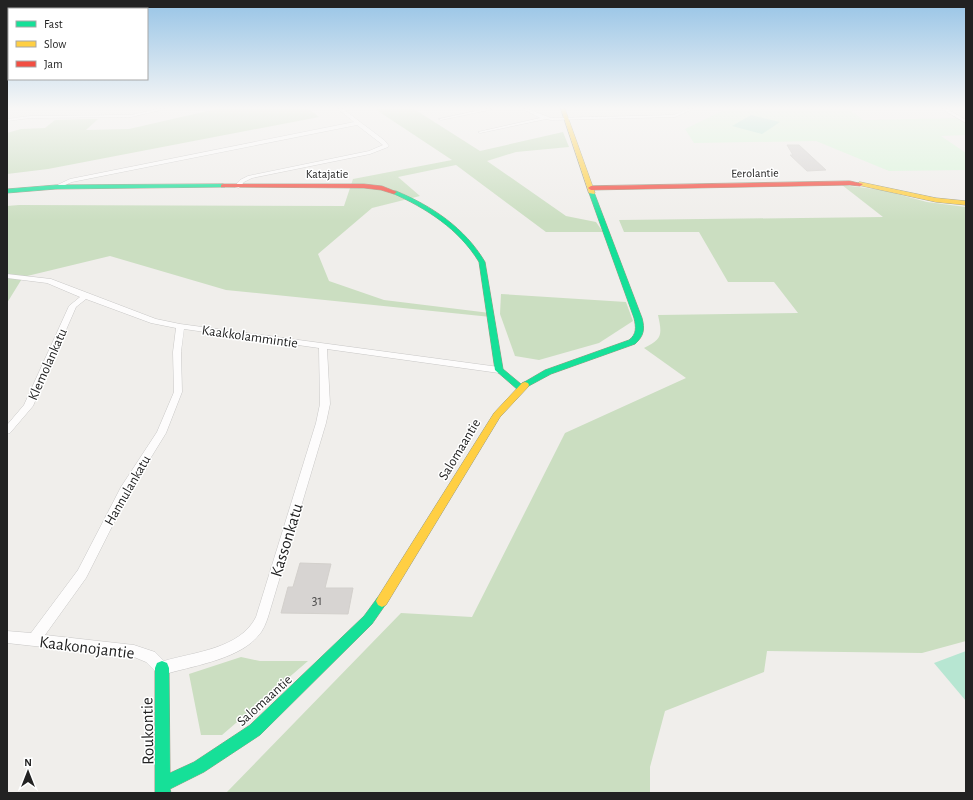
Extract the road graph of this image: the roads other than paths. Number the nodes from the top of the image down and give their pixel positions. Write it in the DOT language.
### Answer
graph roads {
  1 [pos="242,146"];
  2 [pos="385,146"];
  3 [pos="575,146"];
  4 [pos="56,187"];
  5 [pos="237,187"];
  6 [pos="591,188"];
  7 [pos="7,191"];
  8 [pos="966,203"];
  9 [pos="7,276"];
  10 [pos="84,296"];
  11 [pos="180,326"];
  12 [pos="323,347"];
  13 [pos="499,370"];
  14 [pos="521,388"];
  15 [pos="7,431"];
  16 [pos="7,637"];
  17 [pos="34,640"];
  18 [pos="162,668"];
  19 [pos="164,788"];
  1 -- 4 [label="street"];
  2 -- 5 [label="street"];
  3 -- 6 [label="street, Salomaantie"];
  4 -- 5 [label="street, Katajatie"];
  4 -- 7 [label="street, Katajatie"];
  5 -- 13 [label="street, Katajatie"];
  6 -- 8 [label="street, Eerolantie"];
  6 -- 14 [label="street, Salomaantie"];
  9 -- 10 [label="street, Kaakkolammintie"];
  10 -- 11 [label="street, Kaakkolammintie"];
  10 -- 15 [label="street, Klemolankatu"];
  11 -- 12 [label="street, Kaakkolammintie"];
  11 -- 17 [label="street, Hannulankatu"];
  12 -- 13 [label="street, Kaakkolammintie"];
  12 -- 18 [label="street, Kassonkatu"];
  13 -- 14 [label="street"];
  14 -- 19 [label="street, Salomaantie"];
  16 -- 17 [label="street, Kaakonojantie"];
  17 -- 18 [label="street, Kaakonojantie"];
  18 -- 19 [label="street, Roukontie"];
}
